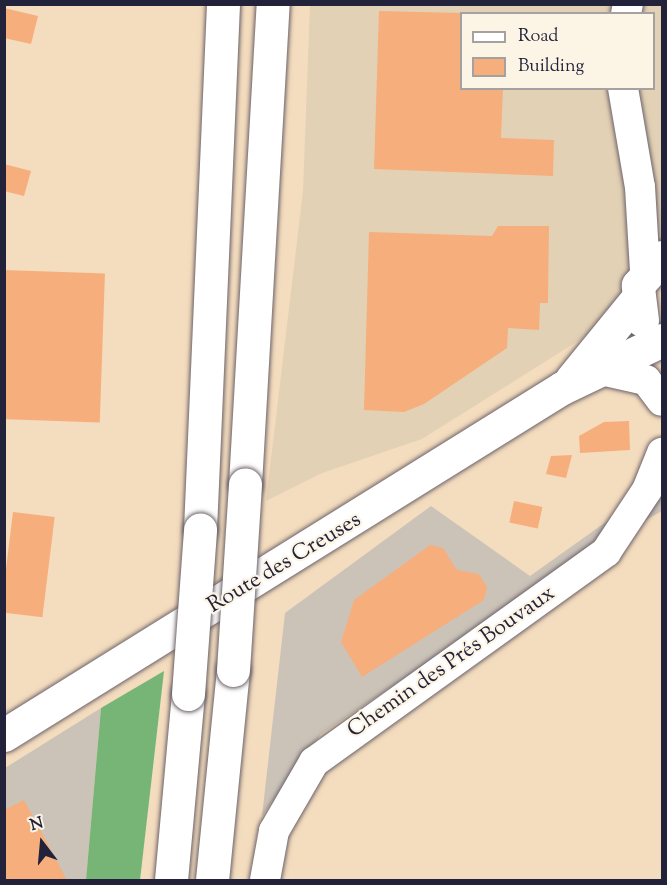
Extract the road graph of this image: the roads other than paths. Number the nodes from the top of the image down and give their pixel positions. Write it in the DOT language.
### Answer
graph roads {
  1 [pos="223,4"];
  2 [pos="273,4"];
  3 [pos="623,90"];
  4 [pos="649,210"];
  5 [pos="648,276"];
  6 [pos="662,340"];
  7 [pos="606,371"];
  8 [pos="562,388"];
  9 [pos="663,401"];
  10 [pos="662,453"];
  11 [pos="655,491"];
  12 [pos="4,735"];
  13 [pos="171,880"];
  14 [pos="212,880"];
  15 [pos="265,880"];
  1 -- 13 [label="main road, bridge"];
  2 -- 14 [label="main road, bridge"];
  3 -- 4 [label="street"];
  4 -- 5 [label="street"];
  5 -- 6 [label="main road"];
  5 -- 8 [label="main road, Route des Creuses"];
  6 -- 7 [label="main road, Route des Creuses"];
  7 -- 8 [label="main road, Route des Creuses"];
  7 -- 9 [label="street"];
  8 -- 12 [label="main road, Route des Creuses"];
  10 -- 11 [label="street, Chemin des Prés Bouvaux"];
  11 -- 15 [label="street, Chemin des Prés Bouvaux"];
}
